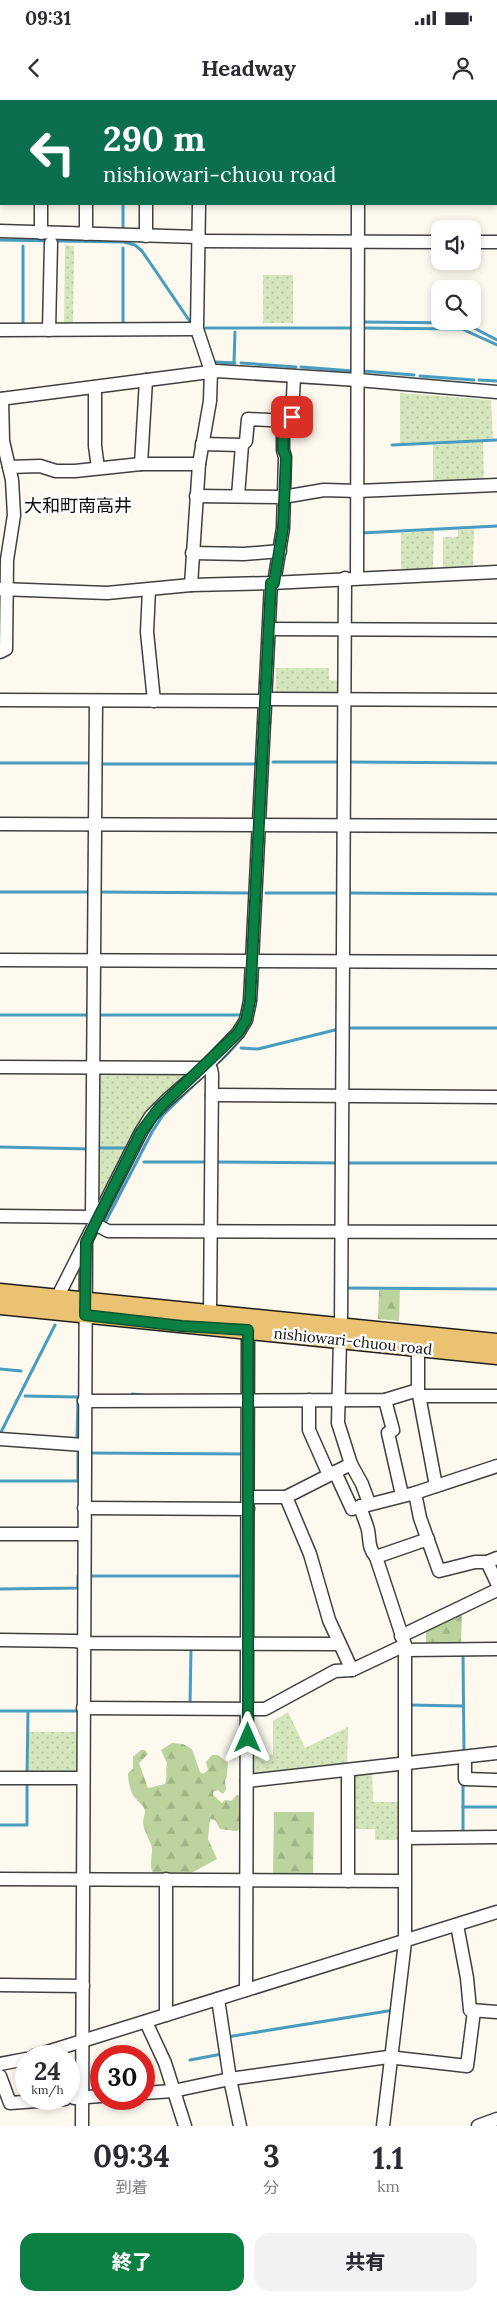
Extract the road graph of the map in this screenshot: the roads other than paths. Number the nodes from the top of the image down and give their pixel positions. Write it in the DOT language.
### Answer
graph roads {
  1 [pos="41,205"];
  2 [pos="86,205"];
  3 [pos="146,205"];
  4 [pos="199,205"];
  5 [pos="358,205"];
  6 [pos="0,232"];
  7 [pos="41,233"];
  8 [pos="86,234"];
  9 [pos="146,236"];
  10 [pos="199,239"];
  11 [pos="358,241"];
  12 [pos="431,242"];
  13 [pos="481,242"];
  14 [pos="497,242"];
  15 [pos="50,243"];
  16 [pos="0,330"];
  17 [pos="49,330"];
  18 [pos="198,330"];
  19 [pos="211,371"];
  20 [pos="294,376"];
  21 [pos="146,380"];
  22 [pos="358,380"];
  23 [pos="95,386"];
  24 [pos="497,392"];
  25 [pos="1,399"];
  26 [pos="289,421"];
  27 [pos="202,444"];
  28 [pos="242,445"];
  29 [pos="141,464"];
  30 [pos="199,464"];
  31 [pos="9,467"];
  32 [pos="98,468"];
  33 [pos="497,485"];
  34 [pos="358,491"];
  35 [pos="196,496"];
  36 [pos="238,496"];
  37 [pos="283,497"];
  38 [pos="14,516"];
  39 [pos="0,517"];
  40 [pos="280,551"];
  41 [pos="192,553"];
  42 [pos="497,572"];
  43 [pos="351,578"];
  44 [pos="272,583"];
  45 [pos="191,585"];
  46 [pos="3,589"];
  47 [pos="149,590"];
  48 [pos="269,629"];
  49 [pos="345,629"];
  50 [pos="497,630"];
  51 [pos="0,652"];
  52 [pos="0,700"];
  53 [pos="266,700"];
  54 [pos="344,700"];
  55 [pos="497,700"];
  56 [pos="96,701"];
  57 [pos="154,701"];
  58 [pos="0,824"];
  59 [pos="95,824"];
  60 [pos="259,826"];
  61 [pos="343,826"];
  62 [pos="497,826"];
  63 [pos="0,960"];
  64 [pos="94,961"];
  65 [pos="252,962"];
  66 [pos="342,962"];
  67 [pos="497,962"];
  68 [pos="0,1067"];
  69 [pos="204,1067"];
  70 [pos="93,1068"];
  71 [pos="212,1095"];
  72 [pos="341,1096"];
  73 [pos="497,1097"];
  74 [pos="0,1216"];
  75 [pos="94,1220"];
  76 [pos="211,1231"];
  77 [pos="341,1231"];
  78 [pos="497,1232"];
  79 [pos="86,1242"];
  80 [pos="0,1292"];
  81 [pos="57,1298"];
  82 [pos="0,1306"];
  83 [pos="86,1308"];
  84 [pos="210,1314"];
  85 [pos="248,1330"];
  86 [pos="340,1334"];
  87 [pos="497,1342"];
  88 [pos="418,1348"];
  89 [pos="497,1356"];
  90 [pos="419,1393"];
  91 [pos="497,1396"];
  92 [pos="248,1400"];
  93 [pos="310,1400"];
  94 [pos="385,1400"];
  95 [pos="84,1401"];
  96 [pos="339,1401"];
  97 [pos="0,1439"];
  98 [pos="84,1446"];
  99 [pos="351,1464"];
  100 [pos="497,1466"];
  101 [pos="332,1474"];
  102 [pos="436,1486"];
  103 [pos="415,1493"];
  104 [pos="402,1495"];
  105 [pos="286,1497"];
  106 [pos="248,1503"];
  107 [pos="364,1505"];
  108 [pos="84,1508"];
  109 [pos="0,1534"];
  110 [pos="83,1534"];
  111 [pos="428,1539"];
  112 [pos="376,1557"];
  113 [pos="492,1560"];
  114 [pos="497,1583"];
  115 [pos="497,1590"];
  116 [pos="0,1640"];
  117 [pos="83,1642"];
  118 [pos="247,1643"];
  119 [pos="339,1644"];
  120 [pos="404,1644"];
  121 [pos="497,1650"];
  122 [pos="352,1670"];
  123 [pos="83,1708"];
  124 [pos="248,1708"];
  125 [pos="497,1753"];
  126 [pos="465,1757"];
  127 [pos="404,1764"];
  128 [pos="348,1770"];
  129 [pos="0,1778"];
  130 [pos="83,1778"];
  131 [pos="497,1780"];
  132 [pos="247,1781"];
  133 [pos="497,1837"];
  134 [pos="404,1838"];
  135 [pos="0,1879"];
  136 [pos="83,1879"];
  137 [pos="166,1879"];
  138 [pos="246,1880"];
  139 [pos="348,1881"];
  140 [pos="404,1881"];
  141 [pos="497,1912"];
  142 [pos="457,1925"];
  143 [pos="405,1942"];
  144 [pos="0,1986"];
  145 [pos="83,1986"];
  146 [pos="246,1990"];
  147 [pos="218,1999"];
  148 [pos="474,2010"];
  149 [pos="497,2012"];
  150 [pos="166,2015"];
  151 [pos="146,2022"];
  152 [pos="82,2041"];
  153 [pos="69,2045"];
  154 [pos="391,2058"];
  155 [pos="15,2061"];
  156 [pos="0,2064"];
  157 [pos="0,2076"];
  158 [pos="230,2079"];
  159 [pos="172,2090"];
  160 [pos="155,2092"];
  161 [pos="82,2097"];
  162 [pos="90,2097"];
  163 [pos="15,2103"];
  164 [pos="497,2118"];
  165 [pos="82,2126"];
  166 [pos="185,2126"];
  167 [pos="240,2126"];
  168 [pos="383,2126"];
  169 [pos="478,2126"];
  1 -- 7 [label="street"];
  2 -- 8 [label="street"];
  3 -- 9 [label="street"];
  4 -- 10 [label="street"];
  5 -- 11 [label="street"];
  6 -- 7 [label="street"];
  7 -- 8 [label="street"];
  8 -- 9 [label="street"];
  9 -- 10 [label="street"];
  10 -- 11 [label="street"];
  10 -- 18 [label="street"];
  11 -- 12 [label="street"];
  11 -- 22 [label="street"];
  13 -- 14 [label="street"];
  15 -- 17 [label="street"];
  16 -- 17 [label="street"];
  17 -- 18 [label="street"];
  18 -- 19 [label="street"];
  19 -- 20 [label="street"];
  19 -- 21 [label="street"];
  19 -- 27 [label="street"];
  20 -- 22 [label="street"];
  20 -- 26 [label="street"];
  21 -- 23 [label="street"];
  21 -- 29 [label="street"];
  22 -- 24 [label="street"];
  22 -- 34 [label="street"];
  23 -- 25 [label="street"];
  23 -- 32 [label="street"];
  25 -- 31 [label="street"];
  26 -- 28 [label="street"];
  26 -- 37 [label="street"];
  27 -- 28 [label="street"];
  27 -- 30 [label="street"];
  28 -- 36 [label="street"];
  29 -- 30 [label="street"];
  29 -- 32 [label="street"];
  30 -- 35 [label="street"];
  31 -- 32 [label="street"];
  31 -- 38 [label="street"];
  33 -- 34 [label="street"];
  34 -- 37 [label="street"];
  34 -- 43 [label="street"];
  35 -- 36 [label="street"];
  35 -- 41 [label="street"];
  36 -- 37 [label="street"];
  37 -- 40 [label="street"];
  38 -- 39 [label="street"];
  38 -- 46 [label="street"];
  40 -- 41 [label="street"];
  40 -- 44 [label="street"];
  41 -- 45 [label="street"];
  42 -- 43 [label="street"];
  43 -- 44 [label="street"];
  43 -- 49 [label="street"];
  44 -- 45 [label="street"];
  44 -- 48 [label="street"];
  45 -- 47 [label="street"];
  46 -- 47 [label="street"];
  46 -- 51 [label="street"];
  47 -- 57 [label="street"];
  48 -- 49 [label="street"];
  48 -- 53 [label="street"];
  49 -- 50 [label="street"];
  49 -- 54 [label="street"];
  52 -- 56 [label="street"];
  53 -- 54 [label="street"];
  53 -- 57 [label="street"];
  53 -- 60 [label="street"];
  54 -- 55 [label="street"];
  54 -- 61 [label="street"];
  56 -- 57 [label="street"];
  56 -- 59 [label="street"];
  58 -- 59 [label="street"];
  59 -- 60 [label="street"];
  59 -- 64 [label="street"];
  60 -- 61 [label="street"];
  60 -- 65 [label="street"];
  61 -- 62 [label="street"];
  61 -- 66 [label="street"];
  63 -- 64 [label="street"];
  64 -- 65 [label="street"];
  64 -- 70 [label="street"];
  65 -- 66 [label="street"];
  65 -- 69 [label="street"];
  66 -- 67 [label="street"];
  66 -- 72 [label="street"];
  68 -- 70 [label="street"];
  69 -- 70 [label="street"];
  69 -- 71 [label="street"];
  69 -- 75 [label="street"];
  70 -- 75 [label="street"];
  71 -- 72 [label="street"];
  71 -- 76 [label="street"];
  72 -- 73 [label="street"];
  72 -- 77 [label="street"];
  74 -- 75 [label="street"];
  75 -- 76 [label="street"];
  75 -- 79 [label="street"];
  76 -- 77 [label="street"];
  76 -- 84 [label="street"];
  77 -- 78 [label="street"];
  77 -- 86 [label="street"];
  79 -- 81 [label="street"];
  79 -- 83 [label="street"];
  80 -- 81 [label="main road, nishiowari-chuou road"];
  81 -- 83 [label="main road, nishiowari-chuou road"];
  82 -- 83 [label="main road, nishiowari-chuou road"];
  83 -- 84 [label="main road, nishiowari-chuou road"];
  83 -- 85 [label="main road, nishiowari-chuou road"];
  83 -- 95 [label="street"];
  84 -- 86 [label="main road, nishiowari-chuou road"];
  85 -- 86 [label="main road, nishiowari-chuou road"];
  85 -- 92 [label="street"];
  86 -- 87 [label="main road, nishiowari-chuou road"];
  86 -- 88 [label="main road, nishiowari-chuou road"];
  86 -- 96 [label="street"];
  88 -- 89 [label="main road, nishiowari-chuou road"];
  88 -- 90 [label="street"];
  90 -- 91 [label="street"];
  90 -- 94 [label="street"];
  90 -- 102 [label="street"];
  92 -- 93 [label="street"];
  92 -- 95 [label="street"];
  92 -- 106 [label="street"];
  93 -- 96 [label="street"];
  93 -- 101 [label="street"];
  94 -- 96 [label="street"];
  94 -- 104 [label="street"];
  95 -- 98 [label="street"];
  96 -- 99 [label="street"];
  97 -- 98 [label="street"];
  98 -- 108 [label="street"];
  99 -- 101 [label="street"];
  99 -- 107 [label="street"];
  100 -- 102 [label="street"];
  101 -- 105 [label="street"];
  101 -- 107 [label="street"];
  102 -- 103 [label="street"];
  103 -- 104 [label="street"];
  103 -- 111 [label="street"];
  104 -- 107 [label="street"];
  105 -- 106 [label="street"];
  105 -- 119 [label="street"];
  106 -- 108 [label="street"];
  106 -- 118 [label="street"];
  107 -- 112 [label="street"];
  108 -- 110 [label="street"];
  109 -- 110 [label="street"];
  110 -- 117 [label="street"];
  111 -- 112 [label="street"];
  111 -- 113 [label="street"];
  112 -- 120 [label="street"];
  113 -- 114 [label="street"];
  115 -- 120 [label="street"];
  116 -- 117 [label="street"];
  117 -- 118 [label="street"];
  117 -- 123 [label="street"];
  118 -- 119 [label="street"];
  118 -- 124 [label="street"];
  119 -- 122 [label="street"];
  120 -- 121 [label="street"];
  120 -- 122 [label="street"];
  120 -- 127 [label="street"];
  122 -- 124 [label="street"];
  123 -- 124 [label="street"];
  123 -- 130 [label="street"];
  124 -- 132 [label="street"];
  125 -- 126 [label="street"];
  126 -- 127 [label="street"];
  126 -- 131 [label="street"];
  127 -- 128 [label="street"];
  127 -- 134 [label="street"];
  128 -- 132 [label="street"];
  128 -- 139 [label="street"];
  129 -- 130 [label="street"];
  130 -- 136 [label="street"];
  132 -- 138 [label="street"];
  133 -- 134 [label="street"];
  134 -- 140 [label="street"];
  135 -- 136 [label="street"];
  136 -- 137 [label="street"];
  136 -- 145 [label="street"];
  137 -- 138 [label="street"];
  137 -- 150 [label="street"];
  138 -- 139 [label="street"];
  138 -- 146 [label="street"];
  139 -- 140 [label="street"];
  140 -- 143 [label="street"];
  141 -- 142 [label="street"];
  142 -- 143 [label="street"];
  142 -- 148 [label="street"];
  143 -- 146 [label="street"];
  143 -- 154 [label="street"];
  144 -- 145 [label="street"];
  145 -- 152 [label="street"];
  146 -- 147 [label="street"];
  147 -- 150 [label="street"];
  147 -- 158 [label="street"];
  148 -- 149 [label="street"];
  148 -- 154 [label="street"];
  150 -- 151 [label="street"];
  151 -- 152 [label="street"];
  151 -- 159 [label="street"];
  152 -- 153 [label="street"];
  152 -- 161 [label="street"];
  154 -- 158 [label="street"];
  154 -- 168 [label="street"];
  155 -- 156 [label="street"];
  157 -- 163 [label="street"];
  158 -- 159 [label="street"];
  158 -- 167 [label="street"];
  159 -- 160 [label="street"];
  159 -- 166 [label="street"];
  161 -- 162 [label="street"];
  161 -- 165 [label="street"];
  164 -- 169 [label="street"];
}
